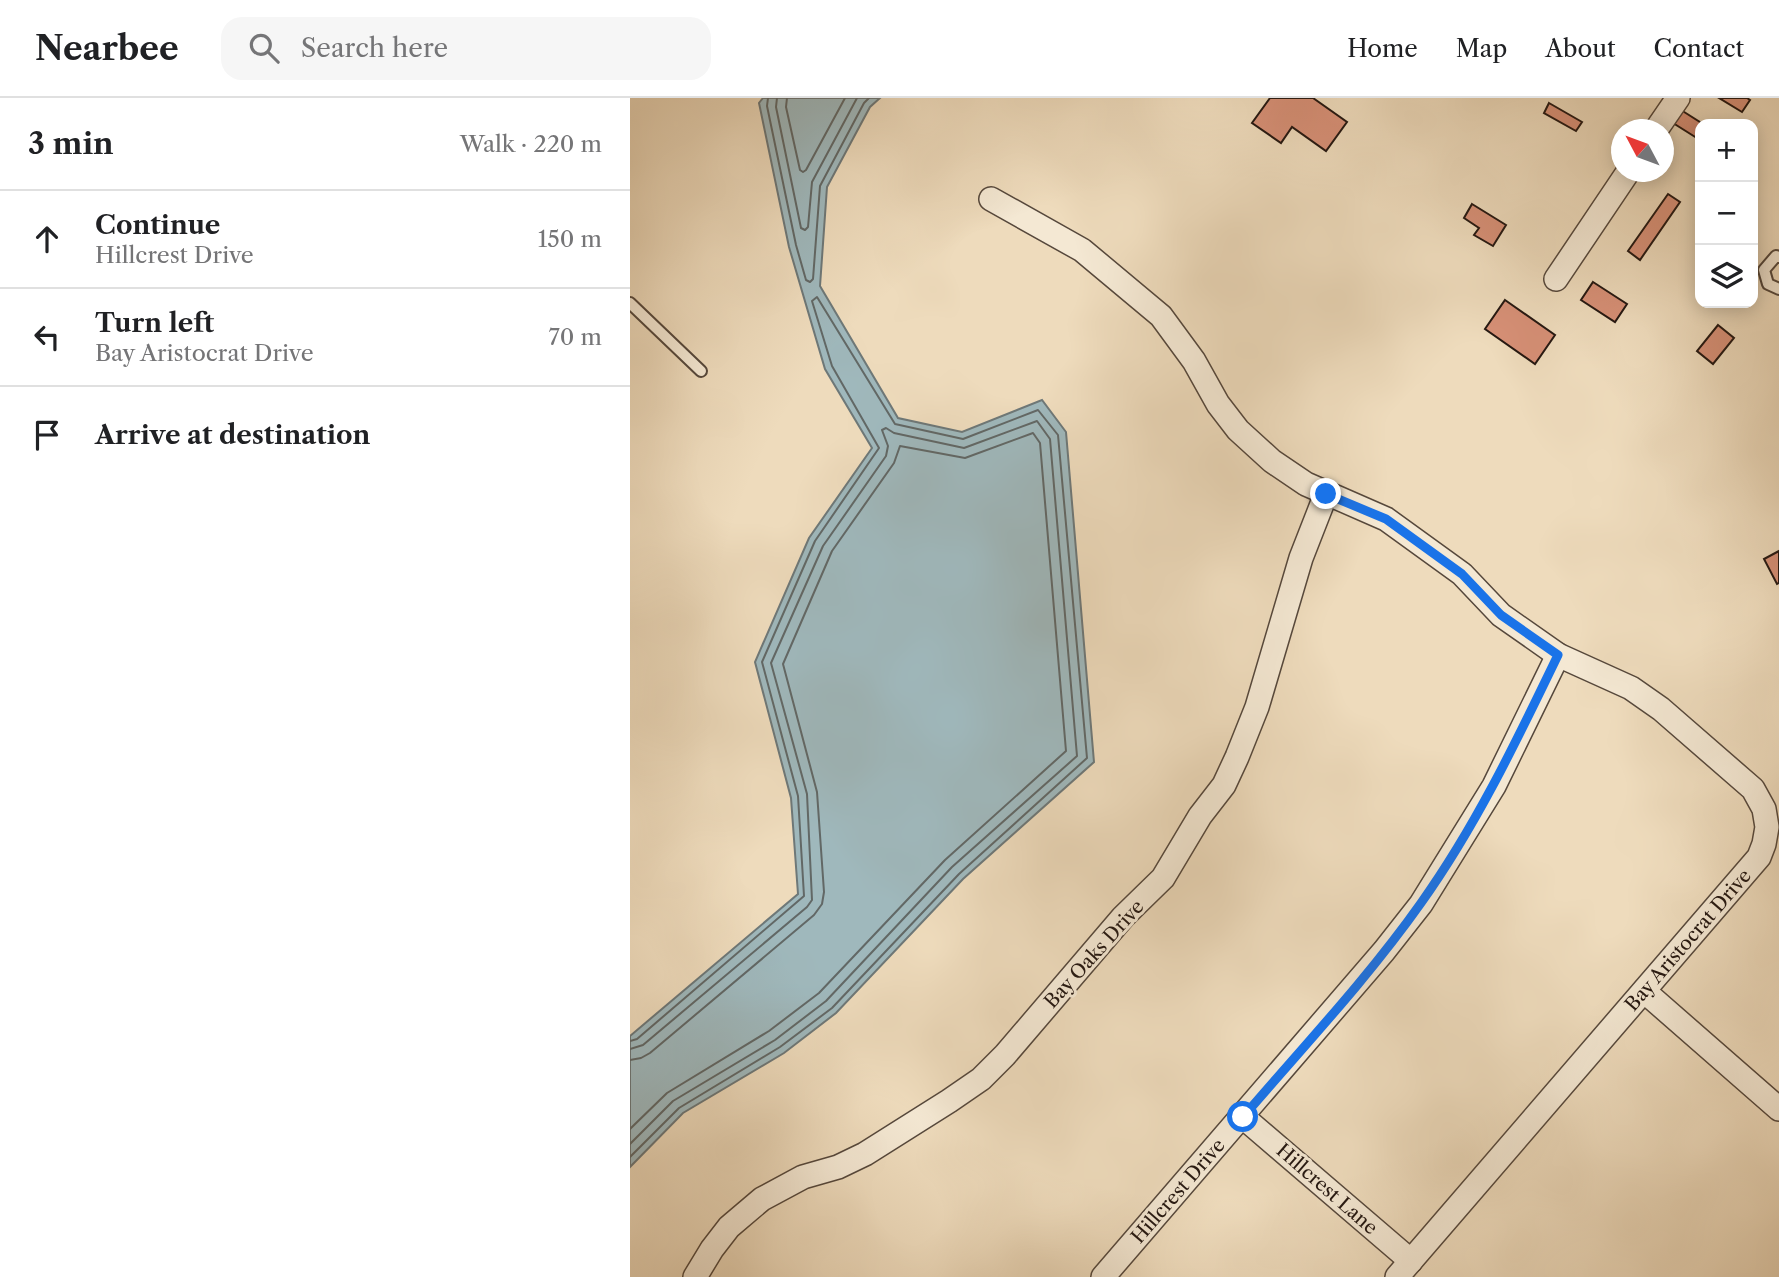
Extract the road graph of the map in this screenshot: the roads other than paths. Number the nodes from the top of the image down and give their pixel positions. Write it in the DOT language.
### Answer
graph roads {
  1 [pos="1678,98"];
  2 [pos="1664,119"];
  3 [pos="1621,182"];
  4 [pos="991,199"];
  5 [pos="1779,257"];
  6 [pos="1556,279"];
  7 [pos="1779,289"];
  8 [pos="630,303"];
  9 [pos="701,371"];
  10 [pos="1326,494"];
  11 [pos="1558,655"];
  12 [pos="1644,991"];
  13 [pos="1779,1109"];
  14 [pos="1243,1117"];
  15 [pos="1404,1269"];
  16 [pos="695,1277"];
  17 [pos="1103,1277"];
  1 -- 2 [label="street"];
  3 -- 6 [label="street"];
  4 -- 10 [label="street, Bay Aristocrat Drive"];
  5 -- 7 [label="lane"];
  8 -- 9 [label="lane"];
  10 -- 11 [label="street, Bay Aristocrat Drive"];
  10 -- 16 [label="street, Bay Oaks Drive"];
  11 -- 12 [label="street, Bay Aristocrat Drive"];
  11 -- 14 [label="street, Hillcrest Drive"];
  12 -- 13 [label="street"];
  12 -- 15 [label="street, Bay Aristocrat Drive"];
  14 -- 15 [label="street, Hillcrest Lane"];
  14 -- 17 [label="street, Hillcrest Drive"];
}
